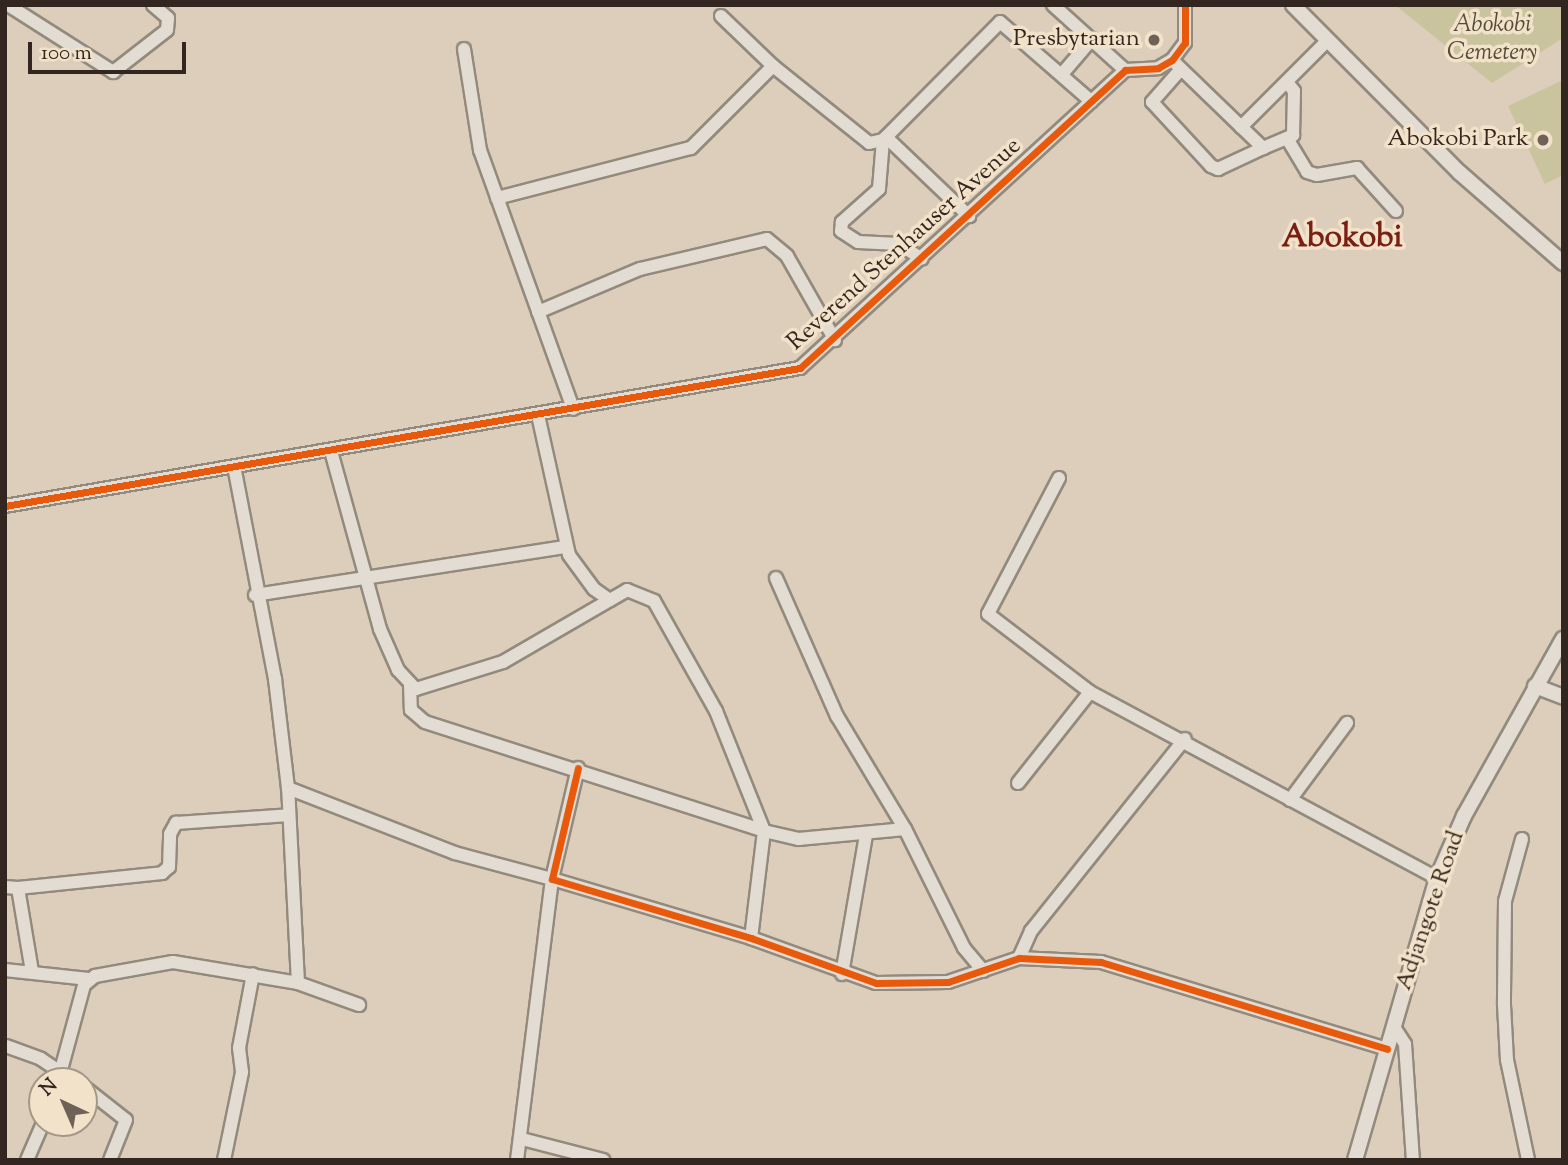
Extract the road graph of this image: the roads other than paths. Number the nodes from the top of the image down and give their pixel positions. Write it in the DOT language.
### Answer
graph roads {
  1 [pos="8,5"];
  2 [pos="153,5"];
  3 [pos="1053,5"];
  4 [pos="1185,5"];
  5 [pos="1293,5"];
  6 [pos="721,16"];
  7 [pos="1092,39"];
  8 [pos="1328,40"];
  9 [pos="464,49"];
  10 [pos="1177,64"];
  11 [pos="774,66"];
  12 [pos="1125,70"];
  13 [pos="1062,74"];
  14 [pos="1287,82"];
  15 [pos="1091,101"];
  16 [pos="1241,127"];
  17 [pos="885,139"];
  18 [pos="1288,140"];
  19 [pos="1264,148"];
  20 [pos="497,198"];
  21 [pos="1396,211"];
  22 [pos="969,216"];
  23 [pos="922,259"];
  24 [pos="1563,263"];
  25 [pos="538,312"];
  26 [pos="835,340"];
  27 [pos="573,409"];
  28 [pos="538,415"];
  29 [pos="331,451"];
  30 [pos="234,467"];
  31 [pos="1059,478"];
  32 [pos="5,506"];
  33 [pos="565,547"];
  34 [pos="363,577"];
  35 [pos="776,578"];
  36 [pos="255,595"];
  37 [pos="610,600"];
  38 [pos="1563,639"];
  39 [pos="410,685"];
  40 [pos="1535,686"];
  41 [pos="1090,692"];
  42 [pos="1563,696"];
  43 [pos="1347,723"];
  44 [pos="1185,739"];
  45 [pos="578,768"];
  46 [pos="1018,783"];
  47 [pos="288,788"];
  48 [pos="1290,800"];
  49 [pos="289,815"];
  50 [pos="905,829"];
  51 [pos="764,831"];
  52 [pos="866,835"];
  53 [pos="1522,839"];
  54 [pos="1437,878"];
  55 [pos="552,879"];
  56 [pos="12,887"];
  57 [pos="751,938"];
  58 [pos="1019,958"];
  59 [pos="5,970"];
  60 [pos="983,971"];
  61 [pos="32,972"];
  62 [pos="253,974"];
  63 [pos="842,974"];
  64 [pos="89,979"];
  65 [pos="298,983"];
  66 [pos="359,1005"];
  67 [pos="1394,1027"];
  68 [pos="6,1046"];
  69 [pos="1387,1049"];
  70 [pos="42,1067"];
  71 [pos="62,1067"];
  72 [pos="98,1098"];
  73 [pos="37,1137"];
  74 [pos="522,1139"];
  75 [pos="27,1160"];
  76 [pos="110,1160"];
  77 [pos="224,1160"];
  78 [pos="517,1160"];
  79 [pos="603,1160"];
  80 [pos="1355,1160"];
  81 [pos="1413,1160"];
  82 [pos="1528,1160"];
  1 -- 2 [label="street"];
  3 -- 7 [label="street"];
  4 -- 10 [label="street"];
  5 -- 8 [label="street"];
  6 -- 11 [label="street"];
  7 -- 12 [label="street"];
  7 -- 13 [label="street"];
  8 -- 14 [label="street"];
  8 -- 24 [label="street"];
  9 -- 20 [label="street"];
  10 -- 12 [label="street"];
  10 -- 16 [label="street"];
  10 -- 19 [label="street"];
  11 -- 17 [label="street"];
  11 -- 20 [label="street"];
  12 -- 15 [label="street, Reverend Stenhauser Avenue"];
  13 -- 15 [label="street"];
  13 -- 17 [label="street"];
  14 -- 16 [label="street"];
  14 -- 18 [label="street"];
  15 -- 22 [label="street, Reverend Stenhauser Avenue"];
  16 -- 19 [label="street"];
  17 -- 22 [label="street"];
  17 -- 23 [label="street"];
  18 -- 19 [label="street"];
  18 -- 21 [label="street"];
  20 -- 25 [label="street"];
  22 -- 23 [label="street, Reverend Stenhauser Avenue"];
  23 -- 26 [label="street, Reverend Stenhauser Avenue"];
  25 -- 26 [label="street"];
  25 -- 27 [label="street"];
  26 -- 27 [label="street, Reverend Stenhauser Avenue"];
  27 -- 28 [label="street, Reverend Stenhauser Avenue"];
  28 -- 29 [label="street, Reverend Stenhauser Avenue"];
  28 -- 33 [label="street"];
  29 -- 30 [label="street, Reverend Stenhauser Avenue"];
  29 -- 34 [label="street"];
  30 -- 32 [label="street, Reverend Stenhauser Avenue"];
  30 -- 36 [label="street"];
  31 -- 41 [label="street"];
  33 -- 34 [label="street"];
  33 -- 37 [label="street"];
  34 -- 36 [label="street"];
  34 -- 39 [label="street"];
  35 -- 50 [label="street"];
  36 -- 47 [label="street"];
  37 -- 39 [label="street"];
  37 -- 51 [label="street"];
  38 -- 40 [label="street, Adjangote Road"];
  39 -- 45 [label="street"];
  40 -- 42 [label="street"];
  40 -- 54 [label="street, Adjangote Road"];
  41 -- 44 [label="street"];
  41 -- 46 [label="street"];
  43 -- 48 [label="street"];
  44 -- 48 [label="street"];
  44 -- 58 [label="street"];
  45 -- 51 [label="street"];
  45 -- 55 [label="street"];
  47 -- 49 [label="street"];
  47 -- 55 [label="street"];
  48 -- 54 [label="street"];
  49 -- 56 [label="street"];
  49 -- 65 [label="street"];
  50 -- 52 [label="street"];
  50 -- 60 [label="street"];
  51 -- 52 [label="street"];
  51 -- 57 [label="street"];
  52 -- 63 [label="street"];
  53 -- 82 [label="street"];
  54 -- 67 [label="street, Adjangote Road"];
  55 -- 57 [label="street"];
  55 -- 74 [label="street"];
  56 -- 61 [label="street"];
  57 -- 63 [label="street"];
  58 -- 60 [label="street"];
  58 -- 69 [label="street"];
  59 -- 61 [label="street"];
  60 -- 63 [label="street"];
  61 -- 64 [label="street"];
  62 -- 64 [label="street"];
  62 -- 65 [label="street"];
  62 -- 77 [label="street"];
  64 -- 71 [label="street"];
  65 -- 66 [label="street"];
  67 -- 69 [label="street, Adjangote Road"];
  67 -- 81 [label="street"];
  68 -- 70 [label="street"];
  69 -- 80 [label="street, Adjangote Road"];
  72 -- 76 [label="street"];
  73 -- 75 [label="street"];
  74 -- 78 [label="street"];
  74 -- 79 [label="street"];
}
